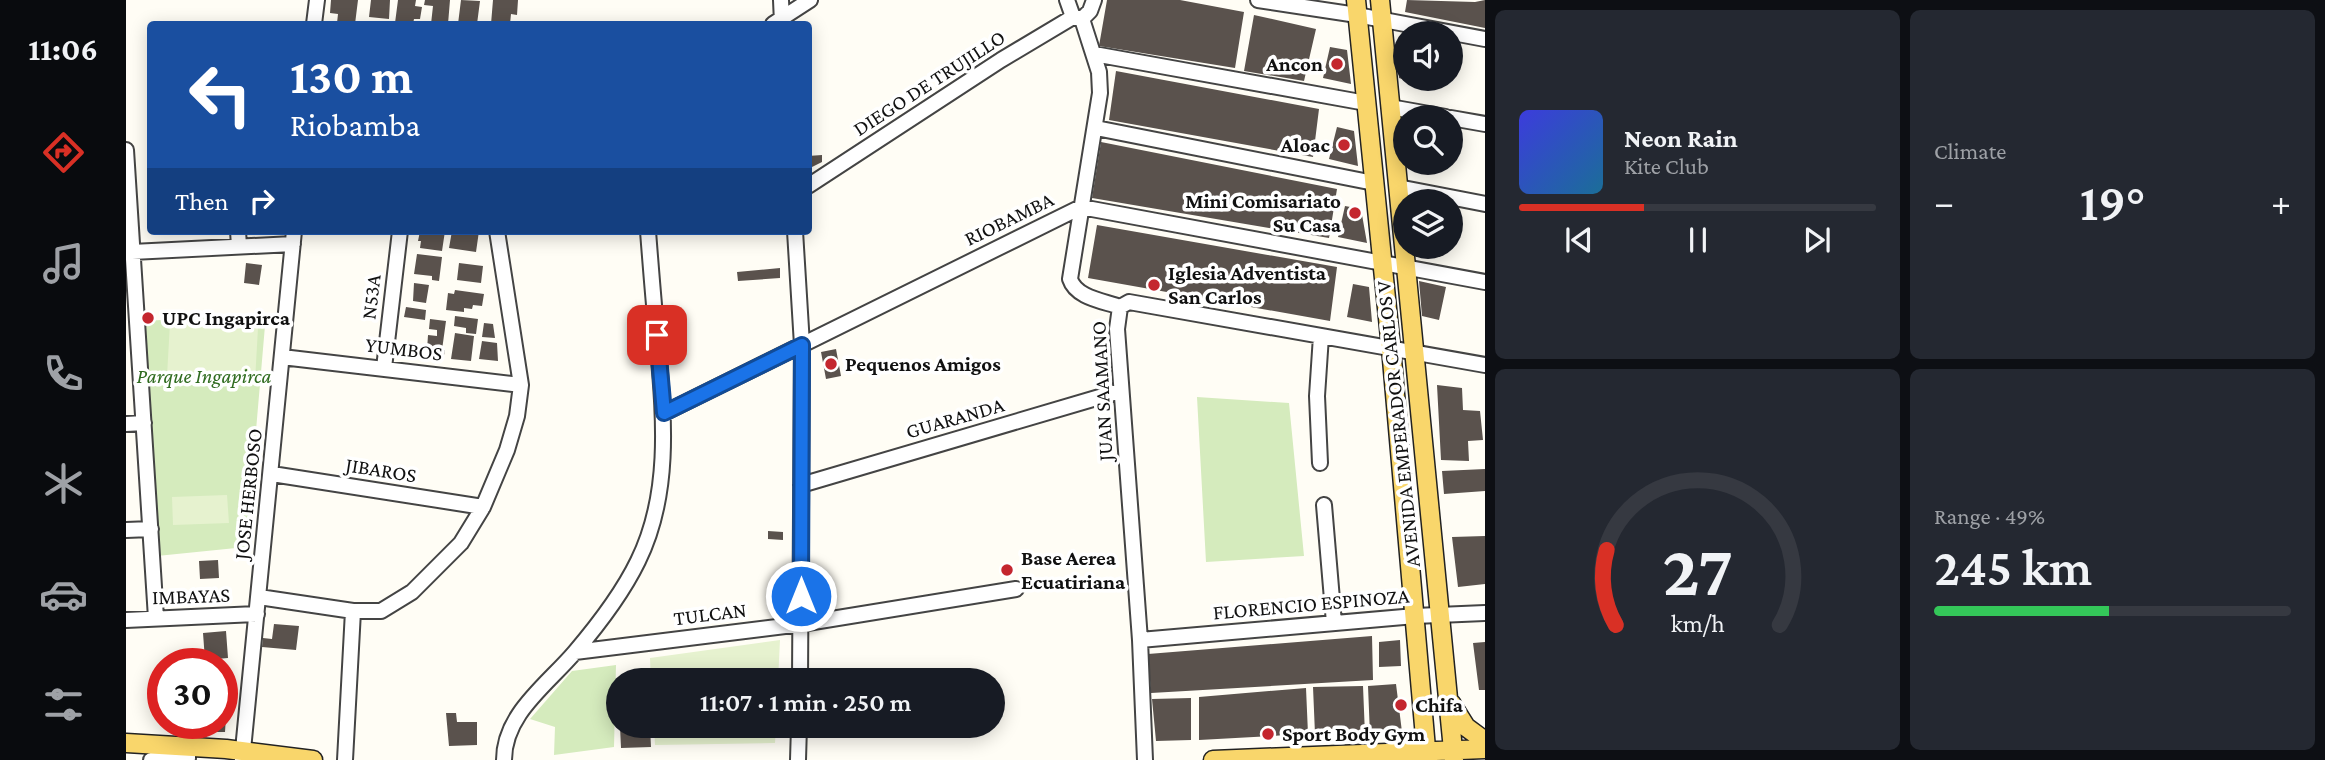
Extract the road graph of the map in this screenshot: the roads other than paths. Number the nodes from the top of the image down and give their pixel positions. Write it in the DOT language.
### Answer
graph roads {
  1 [pos="317,0"];
  2 [pos="781,0"];
  3 [pos="810,0"];
  4 [pos="1067,0"];
  5 [pos="1094,0"];
  6 [pos="1258,0"];
  7 [pos="1380,0"];
  8 [pos="1357,8"];
  9 [pos="1077,18"];
  10 [pos="1381,20"];
  11 [pos="314,21"];
  12 [pos="779,21"];
  13 [pos="780,21"];
  14 [pos="1485,39"];
  15 [pos="1094,54"];
  16 [pos="1366,103"];
  17 [pos="1390,107"];
  18 [pos="1393,108"];
  19 [pos="1463,120"];
  20 [pos="1485,124"];
  21 [pos="1096,128"];
  22 [pos="126,150"];
  23 [pos="812,183"];
  24 [pos="1374,183"];
  25 [pos="1398,187"];
  26 [pos="1485,204"];
  27 [pos="1081,207"];
  28 [pos="129,232"];
  29 [pos="238,235"];
  30 [pos="400,235"];
  31 [pos="499,235"];
  32 [pos="648,235"];
  33 [pos="796,235"];
  34 [pos="294,237"];
  35 [pos="239,246"];
  36 [pos="132,252"];
  37 [pos="1382,263"];
  38 [pos="1406,268"];
  39 [pos="1485,282"];
  40 [pos="1120,307"];
  41 [pos="132,330"];
  42 [pos="1321,336"];
  43 [pos="802,345"];
  44 [pos="1391,348"];
  45 [pos="1414,353"];
  46 [pos="282,357"];
  47 [pos="1485,365"];
  48 [pos="384,368"];
  49 [pos="521,385"];
  50 [pos="1120,391"];
  51 [pos="664,413"];
  52 [pos="144,423"];
  53 [pos="126,424"];
  54 [pos="1320,463"];
  55 [pos="272,474"];
  56 [pos="801,485"];
  57 [pos="1324,505"];
  58 [pos="483,507"];
  59 [pos="151,529"];
  60 [pos="126,530"];
  61 [pos="1016,589"];
  62 [pos="259,597"];
  63 [pos="353,611"];
  64 [pos="1485,613"];
  65 [pos="257,614"];
  66 [pos="1440,615"];
  67 [pos="1415,616"];
  68 [pos="156,618"];
  69 [pos="126,620"];
  70 [pos="1334,623"];
  71 [pos="801,624"];
  72 [pos="1140,640"];
  73 [pos="575,652"];
  74 [pos="800,668"];
  75 [pos="1448,698"];
  76 [pos="799,738"];
  77 [pos="1485,741"];
  78 [pos="126,743"];
  79 [pos="188,747"];
  80 [pos="1485,748"];
  81 [pos="1454,755"];
  82 [pos="243,756"];
  83 [pos="1427,756"];
  84 [pos="1391,757"];
  85 [pos="151,760"];
  86 [pos="313,760"];
  87 [pos="345,760"];
  88 [pos="504,760"];
  89 [pos="799,760"];
  90 [pos="1145,760"];
  91 [pos="1213,760"];
  1 -- 11 [label="street"];
  2 -- 12 [label="street"];
  3 -- 13 [label="street"];
  4 -- 9 [label="street, JUAN SAAMANO"];
  5 -- 9 [label="street"];
  6 -- 8 [label="street"];
  7 -- 10 [label="main road, AVENIDA EMPERADOR CARLOS V"];
  8 -- 10 [label="street"];
  8 -- 16 [label="main road, AVENIDA EMPERADOR CARLOS V"];
  9 -- 15 [label="street, JUAN SAAMANO"];
  9 -- 23 [label="street, DIEGO DE TRUJILLO"];
  10 -- 14 [label="street"];
  10 -- 17 [label="main road, AVENIDA EMPERADOR CARLOS V"];
  15 -- 16 [label="street"];
  15 -- 21 [label="street, JUAN SAAMANO"];
  16 -- 24 [label="main road, AVENIDA EMPERADOR CARLOS V"];
  17 -- 18 [label="street"];
  17 -- 25 [label="main road, AVENIDA EMPERADOR CARLOS V"];
  19 -- 20 [label="street"];
  21 -- 24 [label="street"];
  21 -- 27 [label="street, JUAN SAAMANO"];
  22 -- 28 [label="street"];
  24 -- 37 [label="main road, AVENIDA EMPERADOR CARLOS V"];
  25 -- 26 [label="street"];
  25 -- 38 [label="main road, AVENIDA EMPERADOR CARLOS V"];
  27 -- 37 [label="street, RIOBAMBA"];
  27 -- 40 [label="street, JUAN SAAMANO"];
  27 -- 43 [label="street, RIOBAMBA"];
  28 -- 36 [label="street"];
  29 -- 35 [label="street"];
  30 -- 48 [label="street, N53A"];
  31 -- 49 [label="street"];
  32 -- 51 [label="street"];
  33 -- 43 [label="street"];
  34 -- 35 [label="street"];
  34 -- 46 [label="street, JOSE HERBOSO"];
  35 -- 36 [label="street"];
  36 -- 41 [label="street"];
  37 -- 38 [label="street, RIOBAMBA"];
  37 -- 44 [label="main road, AVENIDA EMPERADOR CARLOS V"];
  38 -- 39 [label="street, RIOBAMBA"];
  38 -- 45 [label="main road, AVENIDA EMPERADOR CARLOS V"];
  40 -- 42 [label="street"];
  40 -- 50 [label="street, JUAN SAAMANO"];
  41 -- 52 [label="street"];
  42 -- 44 [label="street"];
  42 -- 54 [label="street"];
  43 -- 51 [label="street, RIOBAMBA"];
  43 -- 56 [label="street"];
  44 -- 45 [label="street"];
  44 -- 67 [label="main road, AVENIDA EMPERADOR CARLOS V"];
  45 -- 47 [label="street"];
  45 -- 66 [label="main road, AVENIDA EMPERADOR CARLOS V"];
  46 -- 48 [label="street, YUMBOS"];
  46 -- 55 [label="street, JOSE HERBOSO"];
  48 -- 49 [label="street, YUMBOS"];
  49 -- 58 [label="street"];
  50 -- 56 [label="street, GUARANDA"];
  50 -- 72 [label="street, JUAN SAAMANO"];
  51 -- 73 [label="street"];
  52 -- 53 [label="street"];
  52 -- 59 [label="street"];
  55 -- 58 [label="street, JIBAROS"];
  55 -- 62 [label="street, JOSE HERBOSO"];
  56 -- 71 [label="street"];
  57 -- 70 [label="street"];
  58 -- 63 [label="street"];
  59 -- 60 [label="street"];
  59 -- 68 [label="street"];
  61 -- 71 [label="street, TULCAN"];
  62 -- 63 [label="street"];
  62 -- 65 [label="street, JOSE HERBOSO"];
  63 -- 87 [label="street"];
  64 -- 66 [label="street, FLORENCIO ESPINOZA"];
  65 -- 68 [label="street, IMBAYAS"];
  65 -- 82 [label="street, JOSE HERBOSO"];
  66 -- 67 [label="street, FLORENCIO ESPINOZA"];
  66 -- 75 [label="main road, AVENIDA EMPERADOR CARLOS V"];
  67 -- 70 [label="street, FLORENCIO ESPINOZA"];
  67 -- 83 [label="main road, AVENIDA EMPERADOR CARLOS V"];
  68 -- 69 [label="street, IMBAYAS"];
  70 -- 72 [label="street, FLORENCIO ESPINOZA"];
  71 -- 73 [label="street, TULCAN"];
  71 -- 74 [label="street"];
  72 -- 90 [label="street, JUAN SAAMANO"];
  73 -- 88 [label="street"];
  75 -- 77 [label="main road"];
  75 -- 81 [label="main road, AVENIDA EMPERADOR CARLOS V"];
  76 -- 89 [label="street"];
  78 -- 79 [label="main road"];
  79 -- 82 [label="main road"];
  79 -- 85 [label="street"];
  80 -- 81 [label="main road"];
  81 -- 83 [label="main road"];
  82 -- 86 [label="main road"];
  83 -- 84 [label="main road"];
  84 -- 91 [label="main road"];
}
